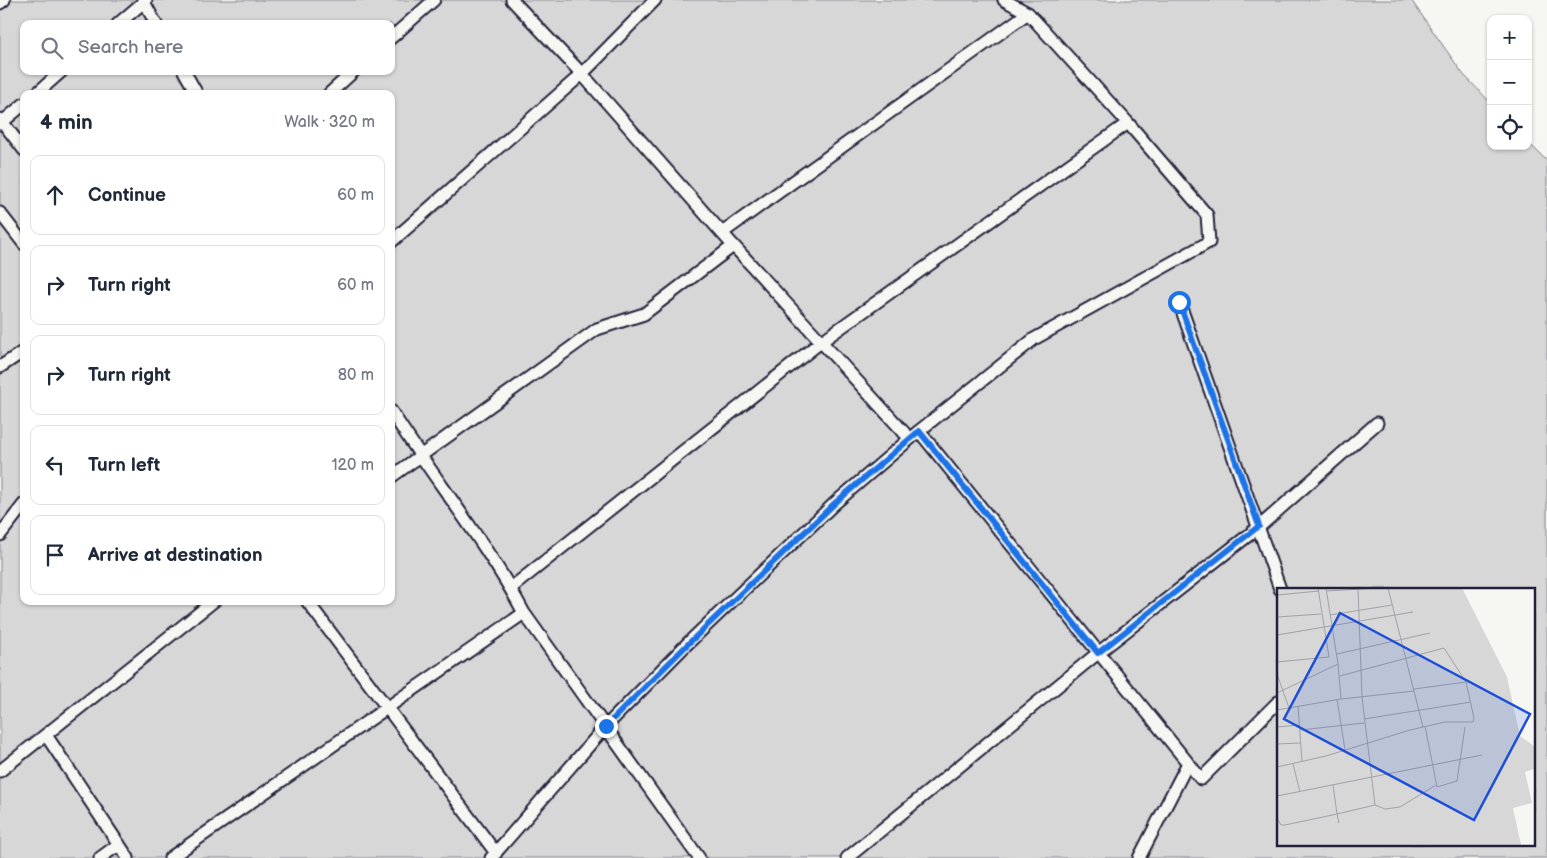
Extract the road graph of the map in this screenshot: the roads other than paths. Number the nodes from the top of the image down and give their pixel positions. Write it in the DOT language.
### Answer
graph roads {
  1 [pos="4,0"];
  2 [pos="434,0"];
  3 [pos="512,0"];
  4 [pos="655,0"];
  5 [pos="1004,0"];
  6 [pos="144,1"];
  7 [pos="0,3"];
  8 [pos="1028,13"];
  9 [pos="123,20"];
  10 [pos="154,20"];
  11 [pos="395,34"];
  12 [pos="582,74"];
  13 [pos="57,75"];
  14 [pos="186,75"];
  15 [pos="349,75"];
  16 [pos="41,90"];
  17 [pos="195,90"];
  18 [pos="333,90"];
  19 [pos="20,107"];
  20 [pos="1,122"];
  21 [pos="1128,123"];
  22 [pos="20,145"];
  23 [pos="0,213"];
  24 [pos="722,233"];
  25 [pos="395,238"];
  26 [pos="20,239"];
  27 [pos="733,246"];
  28 [pos="1179,302"];
  29 [pos="822,341"];
  30 [pos="20,354"];
  31 [pos="0,367"];
  32 [pos="395,417"];
  33 [pos="1377,423"];
  34 [pos="919,431"];
  35 [pos="910,439"];
  36 [pos="420,457"];
  37 [pos="395,474"];
  38 [pos="20,509"];
  39 [pos="1259,526"];
  40 [pos="0,535"];
  41 [pos="510,588"];
  42 [pos="1280,588"];
  43 [pos="209,605"];
  44 [pos="310,605"];
  45 [pos="524,613"];
  46 [pos="1098,653"];
  47 [pos="1277,703"];
  48 [pos="387,706"];
  49 [pos="606,726"];
  50 [pos="46,735"];
  51 [pos="1188,764"];
  52 [pos="0,771"];
  53 [pos="119,844"];
  54 [pos="494,856"];
  55 [pos="100,858"];
  56 [pos="128,858"];
  57 [pos="170,858"];
  58 [pos="699,858"];
  59 [pos="847,858"];
  60 [pos="1139,858"];
  1 -- 7 [label="lane"];
  2 -- 11 [label="lane"];
  3 -- 12 [label="lane"];
  4 -- 12 [label="lane"];
  5 -- 8 [label="lane"];
  6 -- 9 [label="lane"];
  6 -- 10 [label="lane"];
  8 -- 21 [label="lane"];
  8 -- 24 [label="lane"];
  12 -- 24 [label="lane"];
  12 -- 25 [label="lane"];
  13 -- 16 [label="lane"];
  14 -- 17 [label="lane"];
  15 -- 18 [label="lane"];
  19 -- 20 [label="lane"];
  20 -- 22 [label="lane"];
  21 -- 29 [label="lane"];
  21 -- 34 [label="lane"];
  23 -- 26 [label="lane"];
  24 -- 27 [label="lane"];
  27 -- 29 [label="lane"];
  27 -- 36 [label="lane"];
  28 -- 39 [label="lane"];
  29 -- 35 [label="lane"];
  29 -- 41 [label="lane"];
  30 -- 31 [label="lane"];
  32 -- 36 [label="lane"];
  33 -- 39 [label="lane"];
  34 -- 35 [label="lane"];
  34 -- 46 [label="lane"];
  35 -- 49 [label="lane"];
  36 -- 37 [label="lane"];
  36 -- 41 [label="lane"];
  38 -- 40 [label="lane"];
  39 -- 42 [label="lane"];
  39 -- 46 [label="lane"];
  41 -- 45 [label="lane"];
  43 -- 50 [label="lane"];
  44 -- 48 [label="lane"];
  45 -- 48 [label="lane"];
  45 -- 49 [label="lane"];
  46 -- 51 [label="lane"];
  46 -- 59 [label="lane"];
  47 -- 51 [label="lane"];
  48 -- 54 [label="lane"];
  48 -- 57 [label="lane"];
  49 -- 54 [label="lane"];
  49 -- 58 [label="lane"];
  50 -- 52 [label="lane"];
  50 -- 53 [label="lane"];
  51 -- 60 [label="lane"];
  53 -- 55 [label="lane"];
  53 -- 56 [label="lane"];
}
